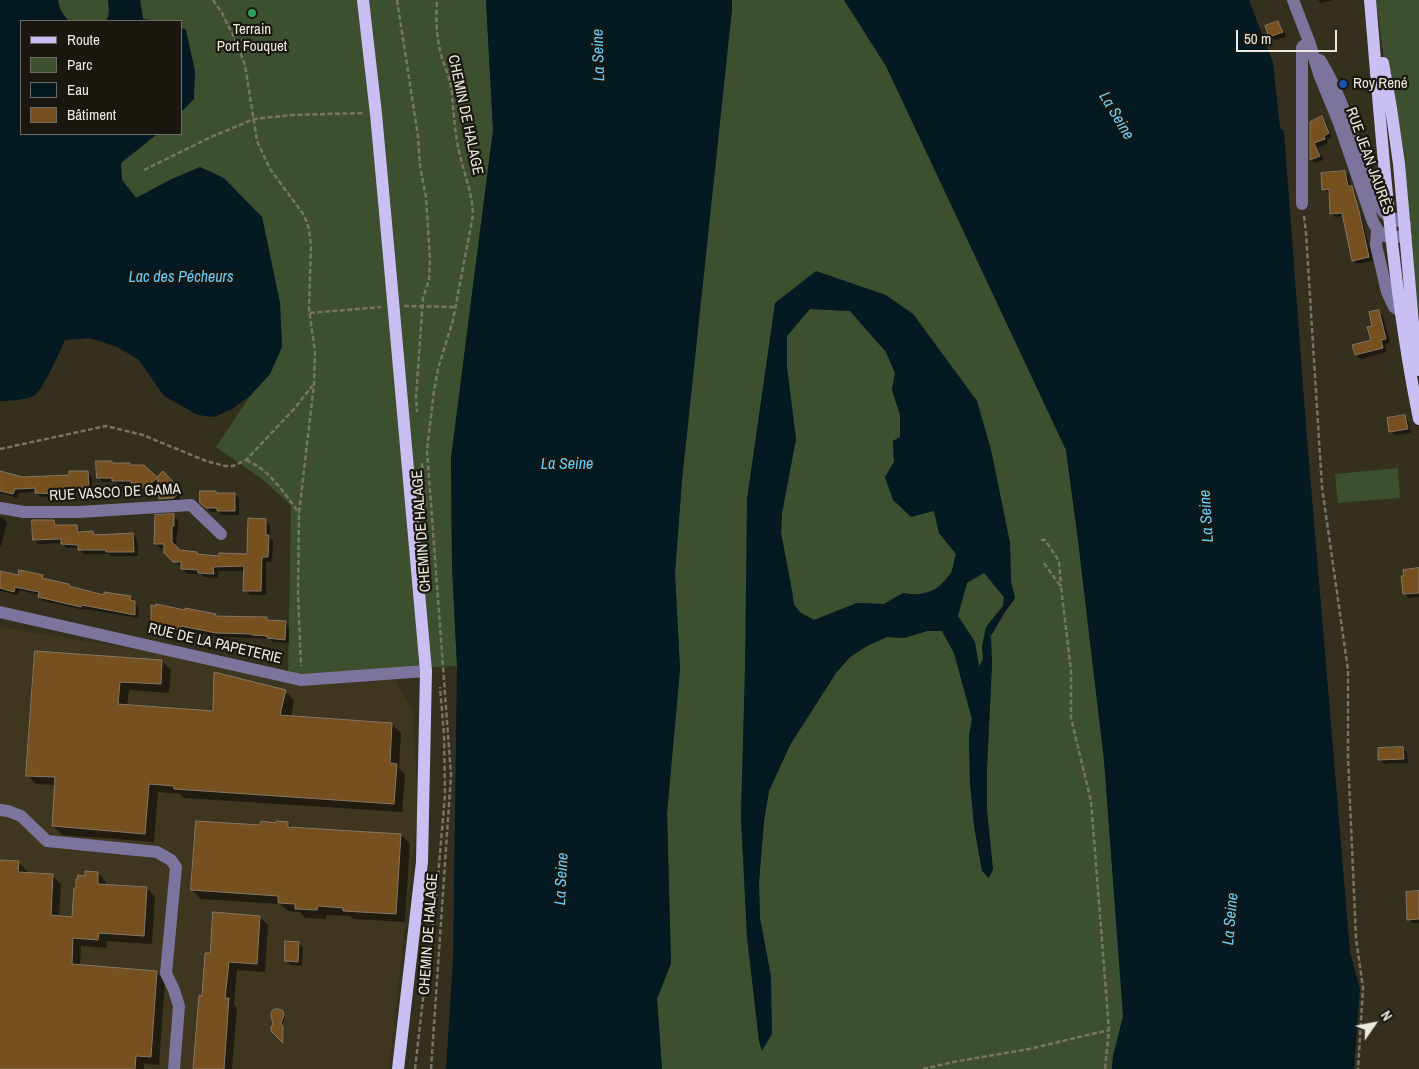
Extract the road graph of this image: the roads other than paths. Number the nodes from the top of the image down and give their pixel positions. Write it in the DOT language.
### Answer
graph roads {
  1 [pos="363,0"];
  2 [pos="1293,0"];
  3 [pos="1370,0"];
  4 [pos="1310,43"];
  5 [pos="1386,186"];
  6 [pos="1370,198"];
  7 [pos="1302,204"];
  8 [pos="1380,214"];
  9 [pos="1376,229"];
  10 [pos="1405,230"];
  11 [pos="1391,238"];
  12 [pos="1400,311"];
  13 [pos="1419,370"];
  14 [pos="1419,419"];
  15 [pos="0,508"];
  16 [pos="221,534"];
  17 [pos="0,612"];
  18 [pos="426,671"];
  19 [pos="0,810"];
  20 [pos="174,1069"];
  21 [pos="398,1069"];
  1 -- 18 [label="main road"];
  2 -- 4 [label="street, RUE JEAN JAURÈS"];
  3 -- 5 [label="main road"];
  3 -- 10 [label="main road"];
  4 -- 6 [label="street, RUE JEAN JAURÈS"];
  4 -- 7 [label="street"];
  5 -- 6 [label="street"];
  5 -- 8 [label="main road"];
  6 -- 8 [label="street, RUE JEAN JAURÈS"];
  8 -- 9 [label="street, RUE JEAN JAURÈS"];
  8 -- 10 [label="street, RUE JEAN JAURÈS"];
  8 -- 11 [label="main road"];
  9 -- 11 [label="street, RUE JEAN JAURÈS"];
  9 -- 12 [label="street"];
  10 -- 11 [label="street"];
  10 -- 13 [label="main road"];
  11 -- 12 [label="main road"];
  12 -- 14 [label="main road"];
  15 -- 16 [label="street, RUE VASCO DE GAMA"];
  17 -- 18 [label="street, RUE DE LA PAPETERIE"];
  18 -- 21 [label="main road"];
  19 -- 20 [label="street"];
}
